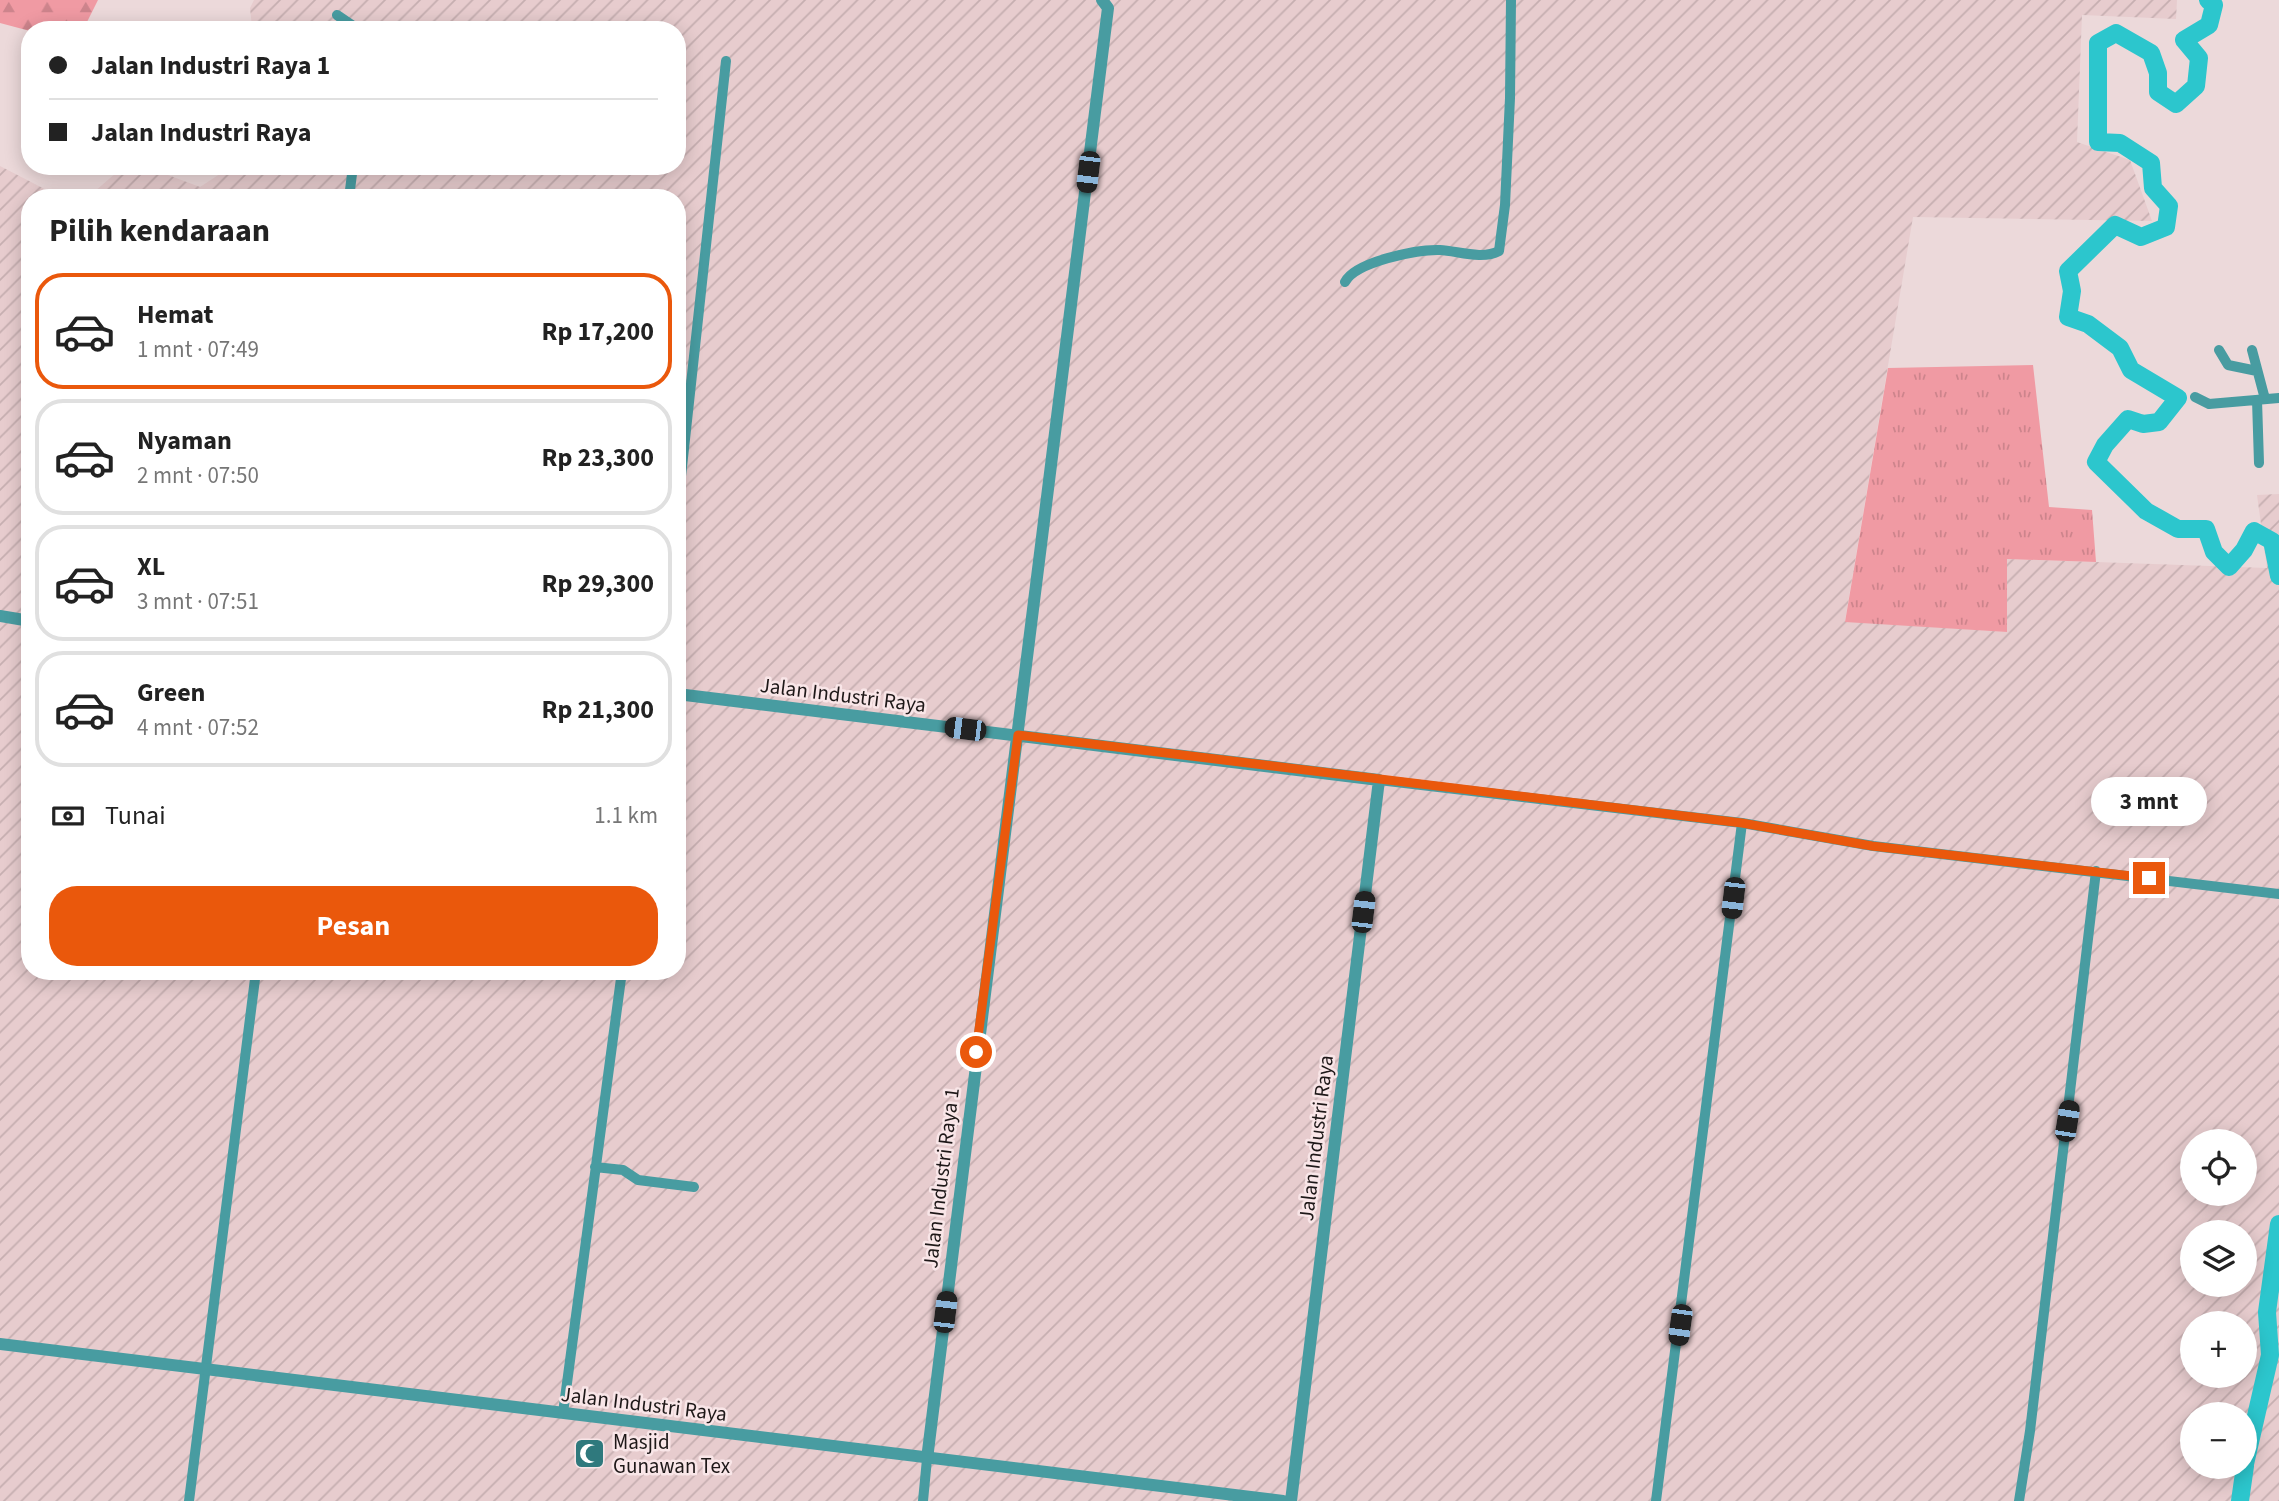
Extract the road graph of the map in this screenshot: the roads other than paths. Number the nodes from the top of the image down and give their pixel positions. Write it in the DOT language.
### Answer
graph roads {
  1 [pos="1102,0"];
  2 [pos="1511,0"];
  3 [pos="337,15"];
  4 [pos="346,21"];
  5 [pos="726,61"];
  6 [pos="1345,282"];
  7 [pos="2218,350"];
  8 [pos="2252,350"];
  9 [pos="2257,371"];
  10 [pos="2195,397"];
  11 [pos="2279,398"];
  12 [pos="2261,400"];
  13 [pos="686,430"];
  14 [pos="2259,463"];
  15 [pos="0,616"];
  16 [pos="21,620"];
  17 [pos="686,695"];
  18 [pos="1018,735"];
  19 [pos="1379,780"];
  20 [pos="1742,823"];
  21 [pos="2096,871"];
  22 [pos="2279,894"];
  23 [pos="255,980"];
  24 [pos="621,980"];
  25 [pos="595,1167"];
  26 [pos="694,1187"];
  27 [pos="0,1344"];
  28 [pos="206,1370"];
  29 [pos="563,1413"];
  30 [pos="927,1459"];
  31 [pos="189,1501"];
  32 [pos="923,1501"];
  33 [pos="1283,1501"];
  34 [pos="1291,1501"];
  35 [pos="1656,1501"];
  36 [pos="2019,1501"];
  1 -- 18 [label="street, Jalan Industri Raya 1"];
  2 -- 6 [label="street"];
  3 -- 4 [label="street"];
  5 -- 13 [label="street"];
  7 -- 9 [label="street"];
  8 -- 9 [label="street"];
  9 -- 12 [label="street"];
  10 -- 12 [label="street"];
  11 -- 12 [label="street"];
  12 -- 14 [label="street"];
  15 -- 16 [label="street"];
  17 -- 18 [label="street, Jalan Industri Raya"];
  18 -- 19 [label="street, Jalan Industri Raya"];
  18 -- 30 [label="street, Jalan Industri Raya 1"];
  19 -- 20 [label="street, Jalan Industri Raya"];
  19 -- 34 [label="street, Jalan Industri Raya"];
  20 -- 21 [label="street, Jalan Industri Raya"];
  20 -- 35 [label="street"];
  21 -- 22 [label="street, Jalan Industri Raya"];
  21 -- 36 [label="street"];
  23 -- 28 [label="street"];
  24 -- 25 [label="street"];
  25 -- 26 [label="street"];
  25 -- 29 [label="street"];
  27 -- 28 [label="street, Jalan Industri Raya"];
  28 -- 29 [label="street, Jalan Industri Raya"];
  28 -- 31 [label="street"];
  29 -- 30 [label="street, Jalan Industri Raya"];
  30 -- 32 [label="street, Jalan Industri Raya 1"];
  30 -- 33 [label="street, Jalan Industri Raya"];
}
